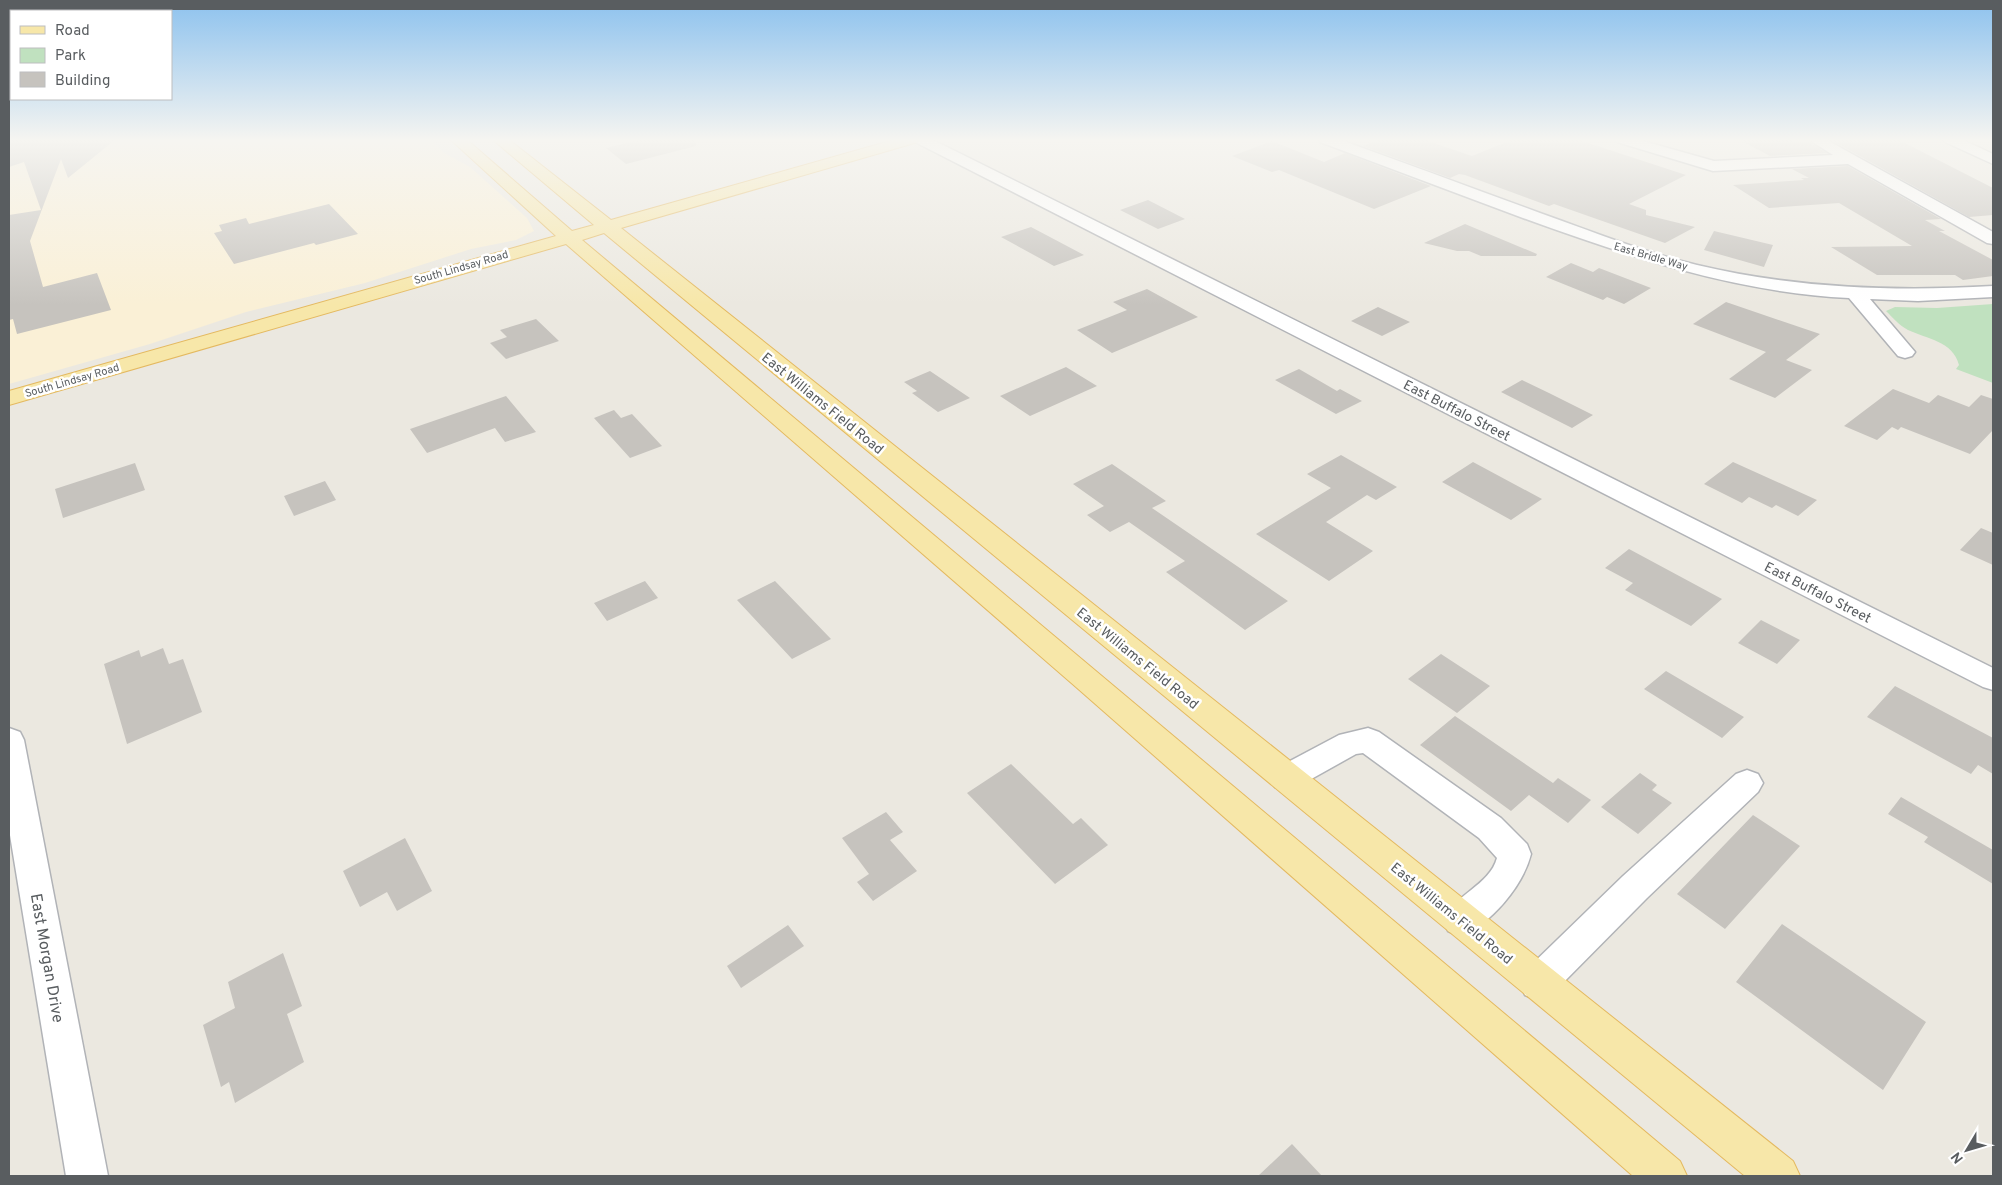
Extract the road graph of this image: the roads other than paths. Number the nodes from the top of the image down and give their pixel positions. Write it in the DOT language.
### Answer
graph roads {
  1 [pos="520,194"];
  2 [pos="566,194"];
  3 [pos="717,194"];
  4 [pos="1030,194"];
  5 [pos="1475,194"];
  6 [pos="1912,194"];
  7 [pos="604,226"];
  8 [pos="567,236"];
  9 [pos="1993,239"];
  10 [pos="1993,292"];
  11 [pos="1855,294"];
  12 [pos="1905,352"];
  13 [pos="9,398"];
  14 [pos="1993,680"];
  15 [pos="9,740"];
  16 [pos="1286,778"];
  17 [pos="1747,783"];
  18 [pos="1460,920"];
  19 [pos="1538,983"];
  20 [pos="86,1176"];
  21 [pos="1666,1176"];
  22 [pos="1778,1176"];
  1 -- 8 [label="main road"];
  2 -- 7 [label="main road, East Williams Field Road"];
  3 -- 7 [label="main road, South Lindsay Road"];
  4 -- 14 [label="street, East Buffalo Street"];
  5 -- 11 [label="street, East Bridle Way"];
  6 -- 9 [label="street"];
  7 -- 8 [label="main road, South Lindsay Road"];
  7 -- 16 [label="main road, East Williams Field Road"];
  8 -- 13 [label="main road, South Lindsay Road"];
  8 -- 21 [label="main road"];
  10 -- 11 [label="street, East Bridle Way"];
  11 -- 12 [label="street"];
  15 -- 20 [label="street, East Morgan Drive"];
  16 -- 18 [label="main road, East Williams Field Road"];
  16 -- 18 [label="street"];
  17 -- 19 [label="street"];
  18 -- 19 [label="main road, East Williams Field Road"];
  19 -- 22 [label="main road, East Williams Field Road"];
}
